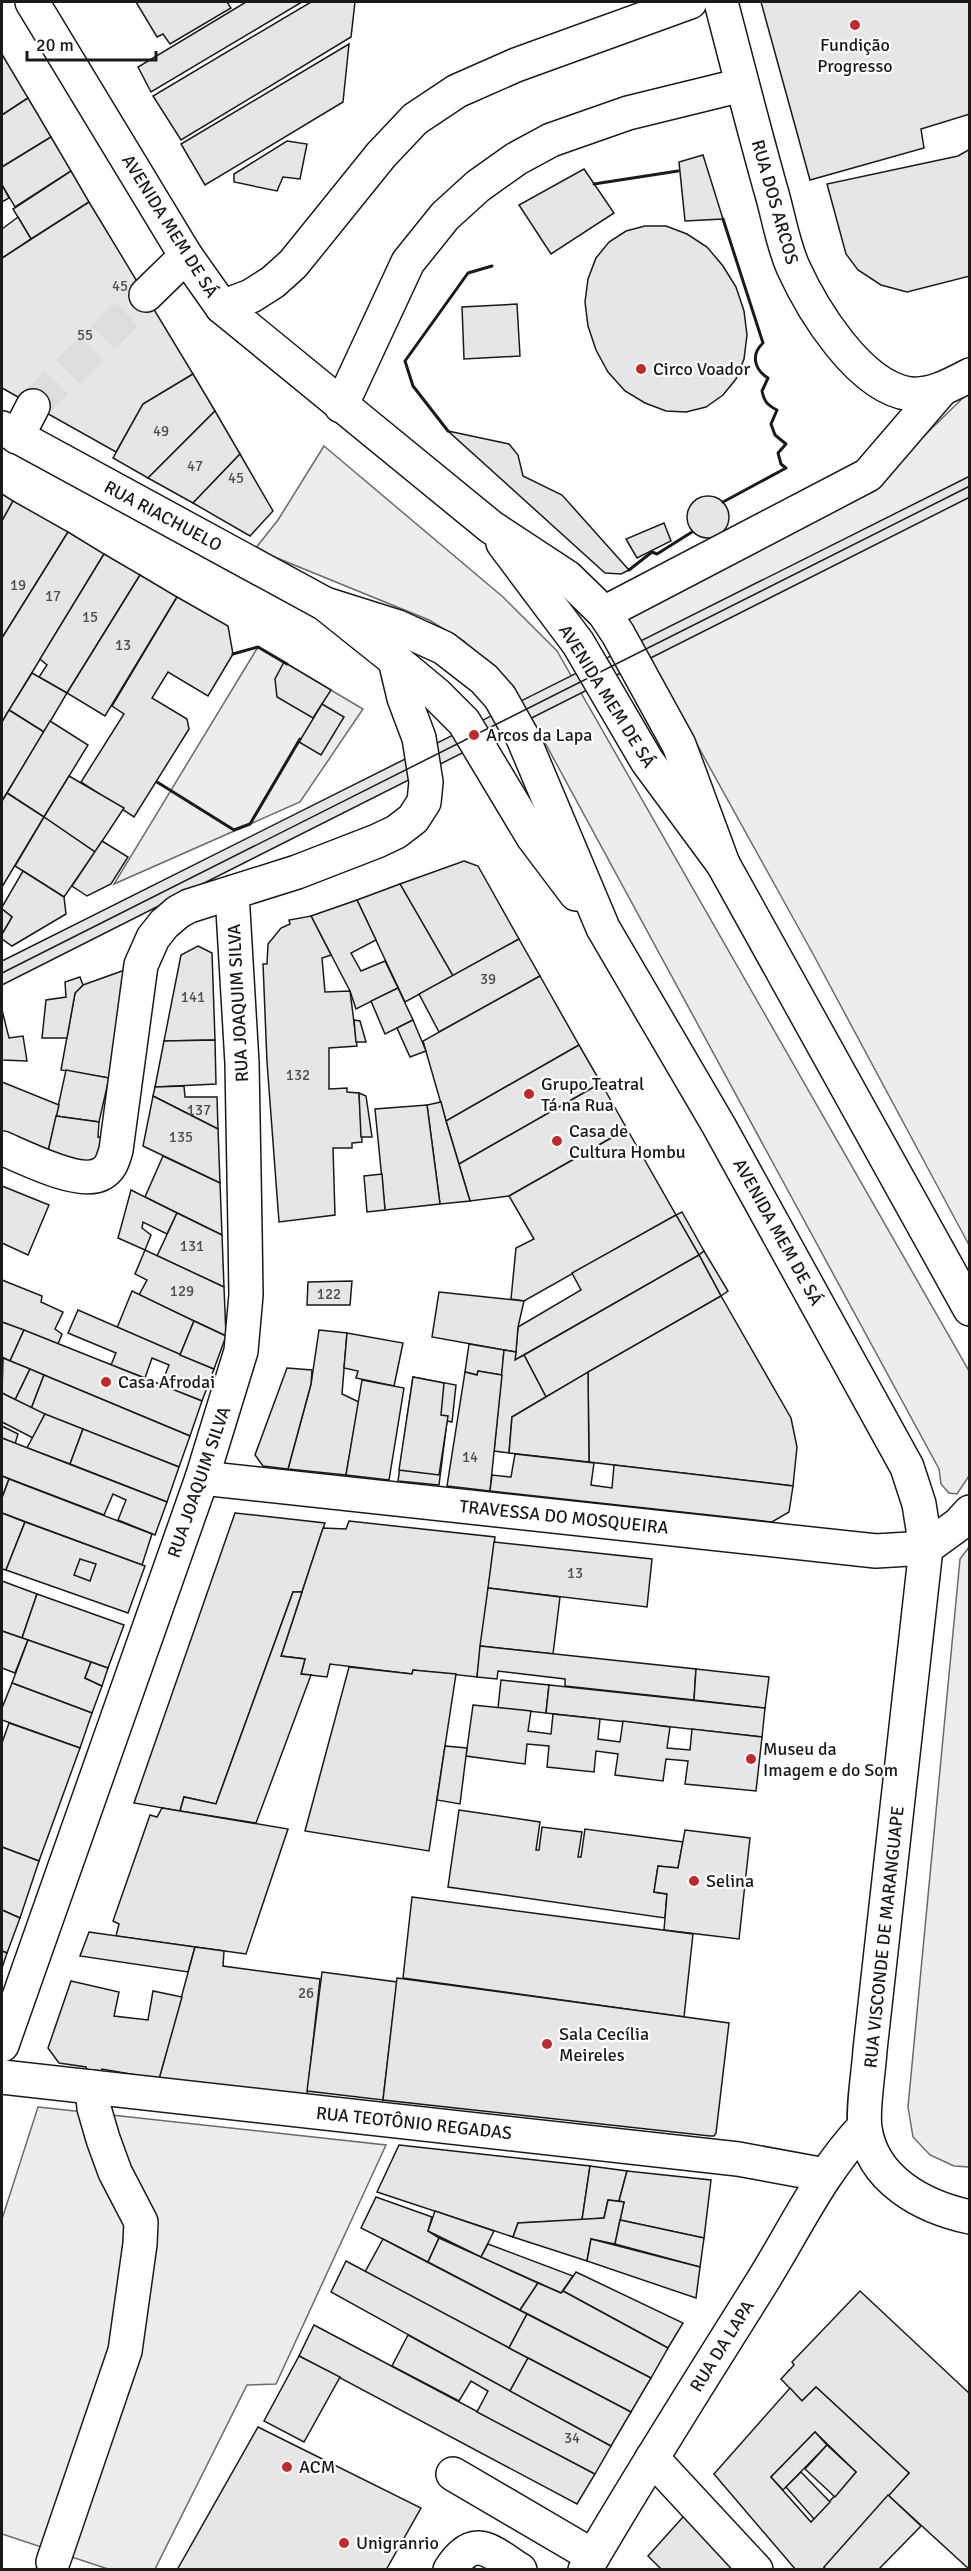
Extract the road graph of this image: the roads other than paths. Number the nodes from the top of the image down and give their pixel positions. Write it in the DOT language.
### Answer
graph roads {
  1 [pos="32,2"];
  2 [pos="690,2"];
  3 [pos="721,2"];
  4 [pos="742,85"];
  5 [pos="186,256"];
  6 [pos="146,295"];
  7 [pos="222,307"];
  8 [pos="969,375"];
  9 [pos="940,390"];
  10 [pos="33,405"];
  11 [pos="341,406"];
  12 [pos="9,433"];
  13 [pos="491,527"];
  14 [pos="325,604"];
  15 [pos="604,613"];
  16 [pos="398,627"];
  17 [pos="395,660"];
  18 [pos="723,864"];
  19 [pos="232,893"];
  20 [pos="603,928"];
  21 [pos="2,1148"];
  22 [pos="969,1309"];
  23 [pos="202,1478"];
  24 [pos="969,1512"];
  25 [pos="926,1548"];
  26 [pos="2,2045"];
  27 [pos="2,2077"];
  28 [pos="92,2087"];
  29 [pos="864,2127"];
  30 [pos="825,2175"];
  31 [pos="963,2213"];
  32 [pos="652,2458"];
  33 [pos="453,2474"];
  34 [pos="53,2562"];
  35 [pos="589,2563"];
  36 [pos="450,2570"];
  37 [pos="520,2570"];
  38 [pos="756,2570"];
  1 -- 5 [label="street, AVENIDA MEM DE SÁ"];
  2 -- 7 [label="street"];
  3 -- 4 [label="street, RUA DOS ARCOS"];
  4 -- 9 [label="street, RUA DOS ARCOS"];
  4 -- 11 [label="street"];
  5 -- 6 [label="street"];
  5 -- 7 [label="street, AVENIDA MEM DE SÁ"];
  7 -- 11 [label="street, AVENIDA MEM DE SÁ"];
  8 -- 9 [label="street"];
  9 -- 15 [label="street"];
  10 -- 12 [label="street"];
  11 -- 13 [label="street, AVENIDA MEM DE SÁ"];
  12 -- 14 [label="street, RUA RIACHUELO"];
  13 -- 15 [label="street, AVENIDA MEM DE SÁ"];
  13 -- 18 [label="street, AVENIDA MEM DE SÁ"];
  14 -- 16 [label="street, RUA RIACHUELO"];
  14 -- 17 [label="street, RUA RIACHUELO"];
  15 -- 18 [label="street, AVENIDA MEM DE SÁ"];
  16 -- 20 [label="street, AVENIDA MEM DE SÁ"];
  17 -- 19 [label="street"];
  17 -- 20 [label="street, AVENIDA MEM DE SÁ"];
  18 -- 22 [label="street, AVENIDA MEM DE SÁ"];
  19 -- 21 [label="street"];
  19 -- 23 [label="street, RUA JOAQUIM SILVA"];
  20 -- 25 [label="street, AVENIDA MEM DE SÁ"];
  23 -- 25 [label="street, TRAVESSA DO MOSQUEIRA"];
  23 -- 26 [label="street, RUA JOAQUIM SILVA"];
  24 -- 25 [label="street"];
  25 -- 29 [label="street, RUA VISCONDE DE MARANGUAPE"];
  27 -- 28 [label="street, RUA TEOTÔNIO REGADAS"];
  28 -- 30 [label="street, RUA TEOTÔNIO REGADAS"];
  28 -- 34 [label="street"];
  29 -- 30 [label="street, RUA DA LAPA"];
  29 -- 31 [label="street, RUA VISCONDE DE MARANGUAPE"];
  30 -- 32 [label="street, RUA DA LAPA"];
  32 -- 35 [label="street, RUA DA LAPA"];
  32 -- 38 [label="street"];
  33 -- 35 [label="street"];
  36 -- 37 [label="street"];
}
